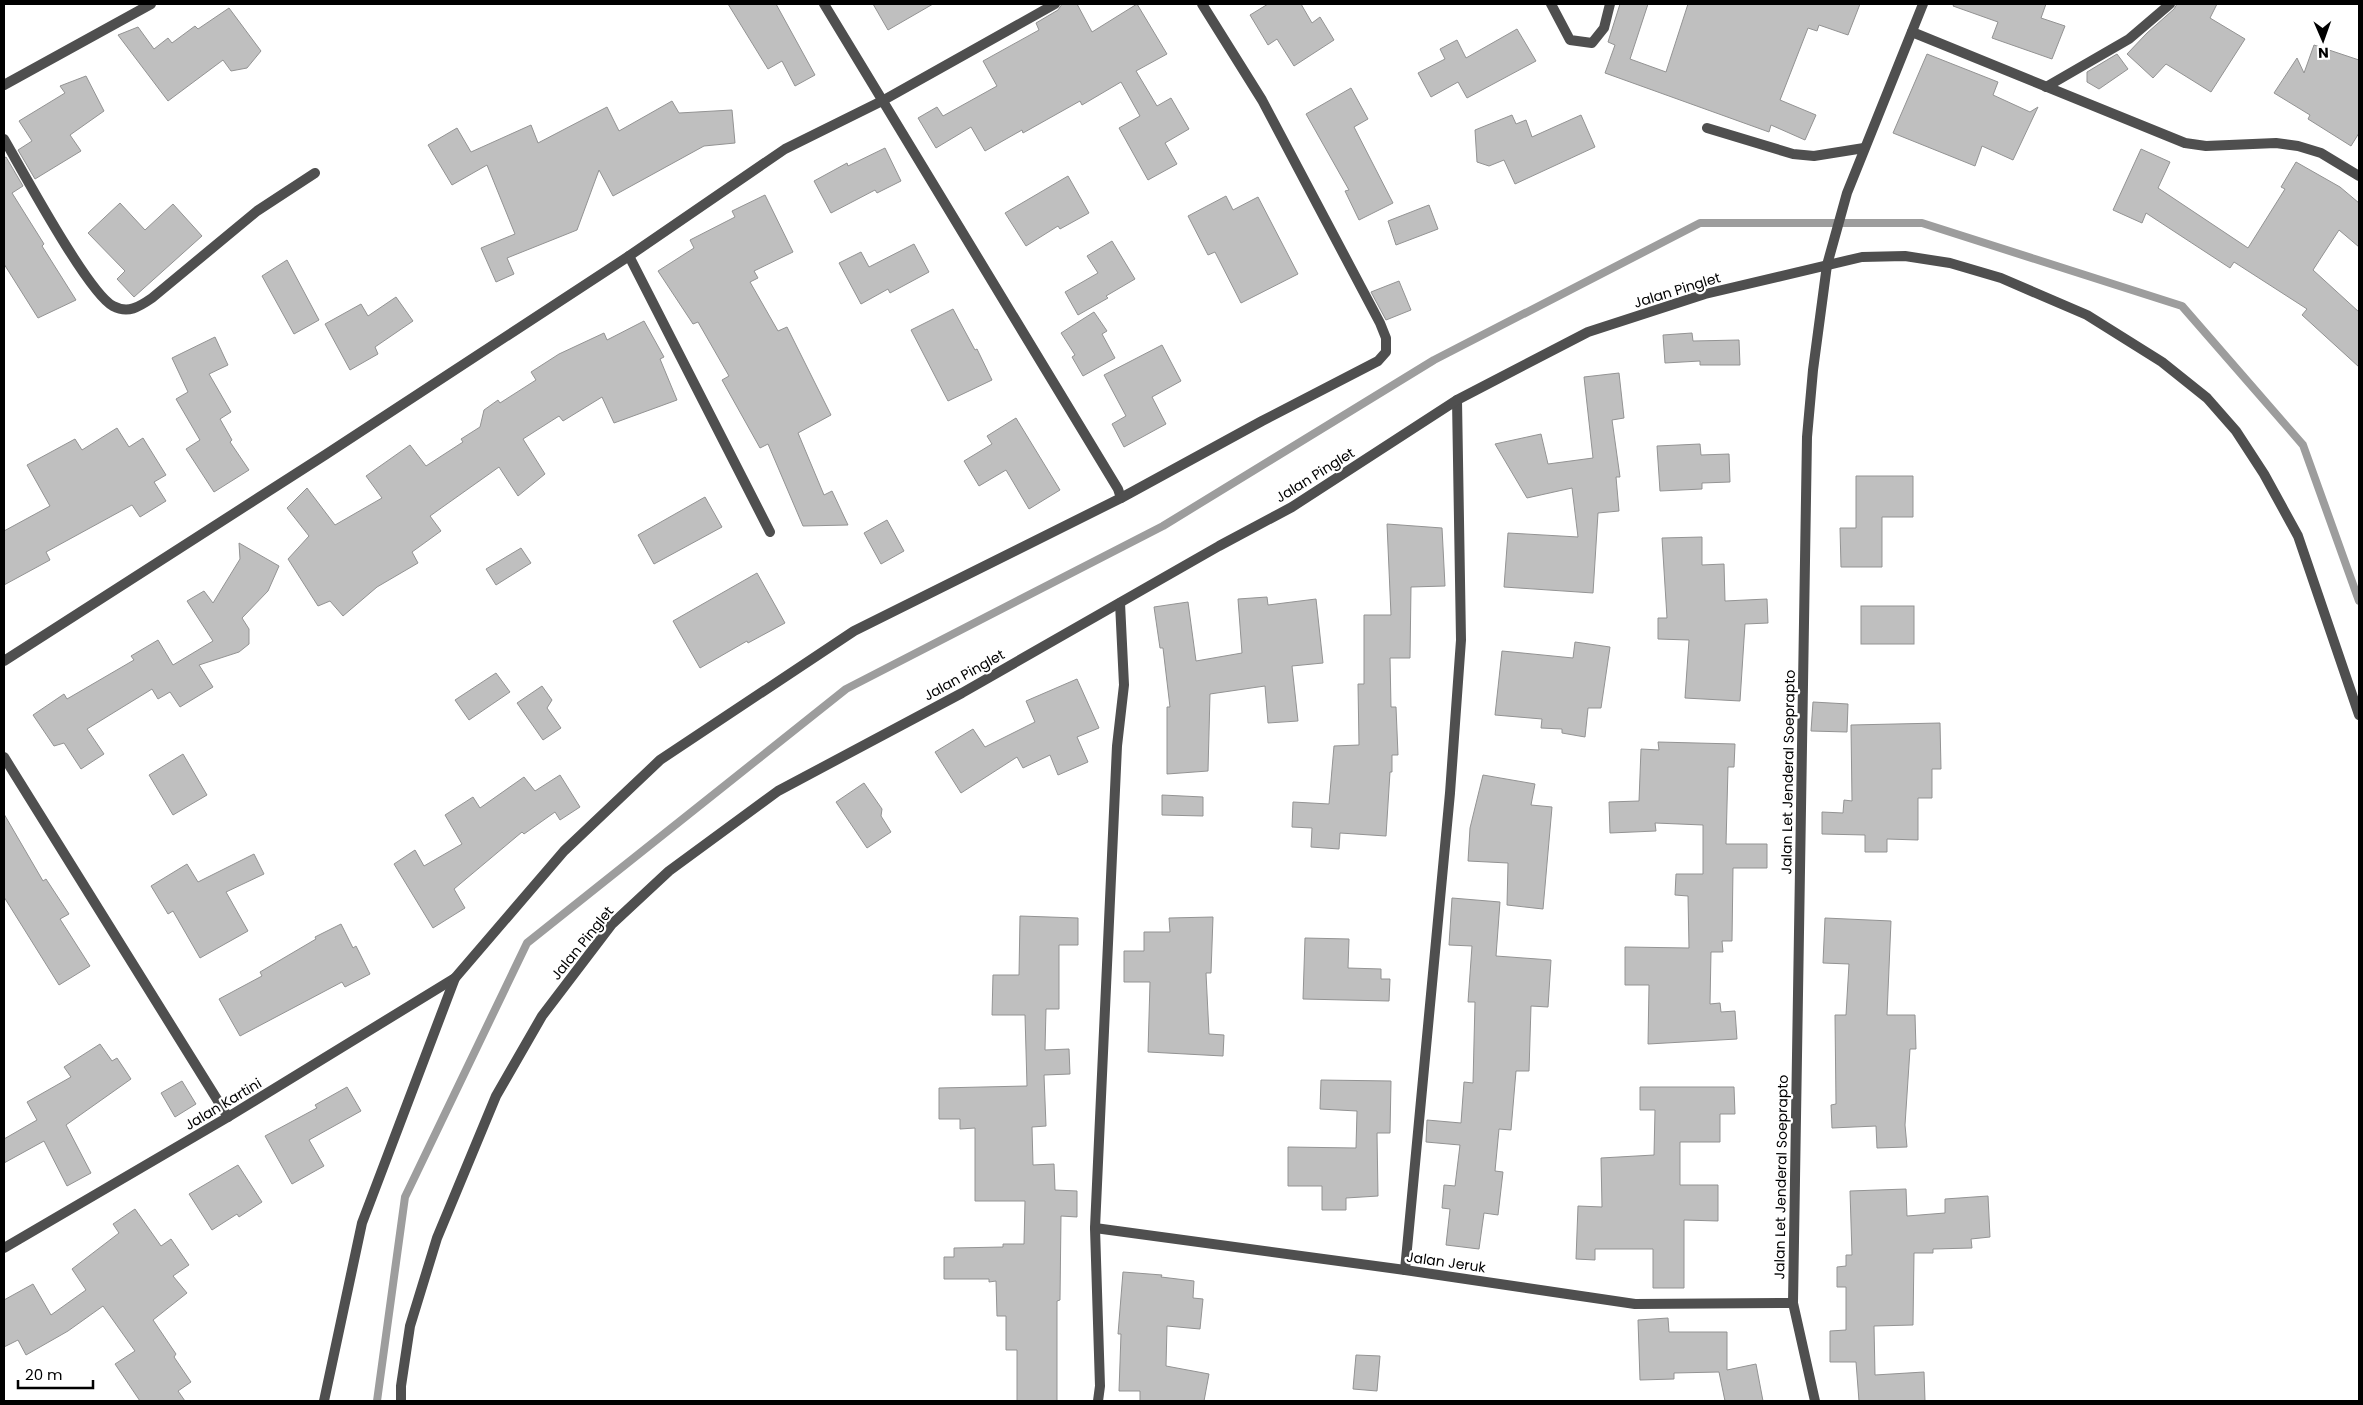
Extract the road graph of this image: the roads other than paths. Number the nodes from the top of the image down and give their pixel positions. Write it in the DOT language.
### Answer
graph roads {
  1 [pos="151,4"];
  2 [pos="824,4"];
  3 [pos="1055,4"];
  4 [pos="1202,4"];
  5 [pos="1551,4"];
  6 [pos="1610,4"];
  7 [pos="1923,4"];
  8 [pos="2170,4"];
  9 [pos="1912,32"];
  10 [pos="4,85"];
  11 [pos="2046,87"];
  12 [pos="882,101"];
  13 [pos="1707,128"];
  14 [pos="4,139"];
  15 [pos="1864,148"];
  16 [pos="315,173"];
  17 [pos="2359,176"];
  18 [pos="629,256"];
  19 [pos="1827,265"];
  20 [pos="1457,400"];
  21 [pos="1121,498"];
  22 [pos="770,532"];
  23 [pos="1120,603"];
  24 [pos="4,661"];
  25 [pos="2359,715"];
  26 [pos="4,757"];
  27 [pos="454,978"];
  28 [pos="228,1117"];
  29 [pos="1095,1228"];
  30 [pos="4,1248"];
  31 [pos="1405,1270"];
  32 [pos="1793,1302"];
  33 [pos="324,1401"];
  34 [pos="401,1401"];
  35 [pos="1098,1401"];
  36 [pos="1815,1401"];
  1 -- 10 [label="street"];
  2 -- 12 [label="street"];
  3 -- 12 [label="street"];
  4 -- 21 [label="street"];
  5 -- 6 [label="street"];
  7 -- 9 [label="street, Jalan Let Jenderal Soeprapto"];
  8 -- 11 [label="street"];
  9 -- 11 [label="street"];
  9 -- 15 [label="street, Jalan Let Jenderal Soeprapto"];
  11 -- 17 [label="street"];
  12 -- 18 [label="street"];
  12 -- 21 [label="street"];
  13 -- 15 [label="street"];
  14 -- 16 [label="street"];
  15 -- 19 [label="street, Jalan Let Jenderal Soeprapto"];
  18 -- 22 [label="street"];
  18 -- 24 [label="street"];
  19 -- 20 [label="street, Jalan Pinglet"];
  19 -- 25 [label="street, Jalan Pinglet"];
  19 -- 32 [label="street, Jalan Let Jenderal Soeprapto"];
  20 -- 23 [label="street, Jalan Pinglet"];
  20 -- 31 [label="street"];
  21 -- 27 [label="street"];
  23 -- 29 [label="street"];
  23 -- 34 [label="street, Jalan Pinglet"];
  26 -- 28 [label="street"];
  27 -- 28 [label="street, Jalan Kartini"];
  27 -- 33 [label="street"];
  28 -- 30 [label="street, Jalan Kartini"];
  29 -- 31 [label="street, Jalan Jeruk"];
  29 -- 35 [label="street"];
  31 -- 32 [label="street, Jalan Jeruk"];
  32 -- 36 [label="street, Jalan Let Jenderal Soeprapto"];
}
